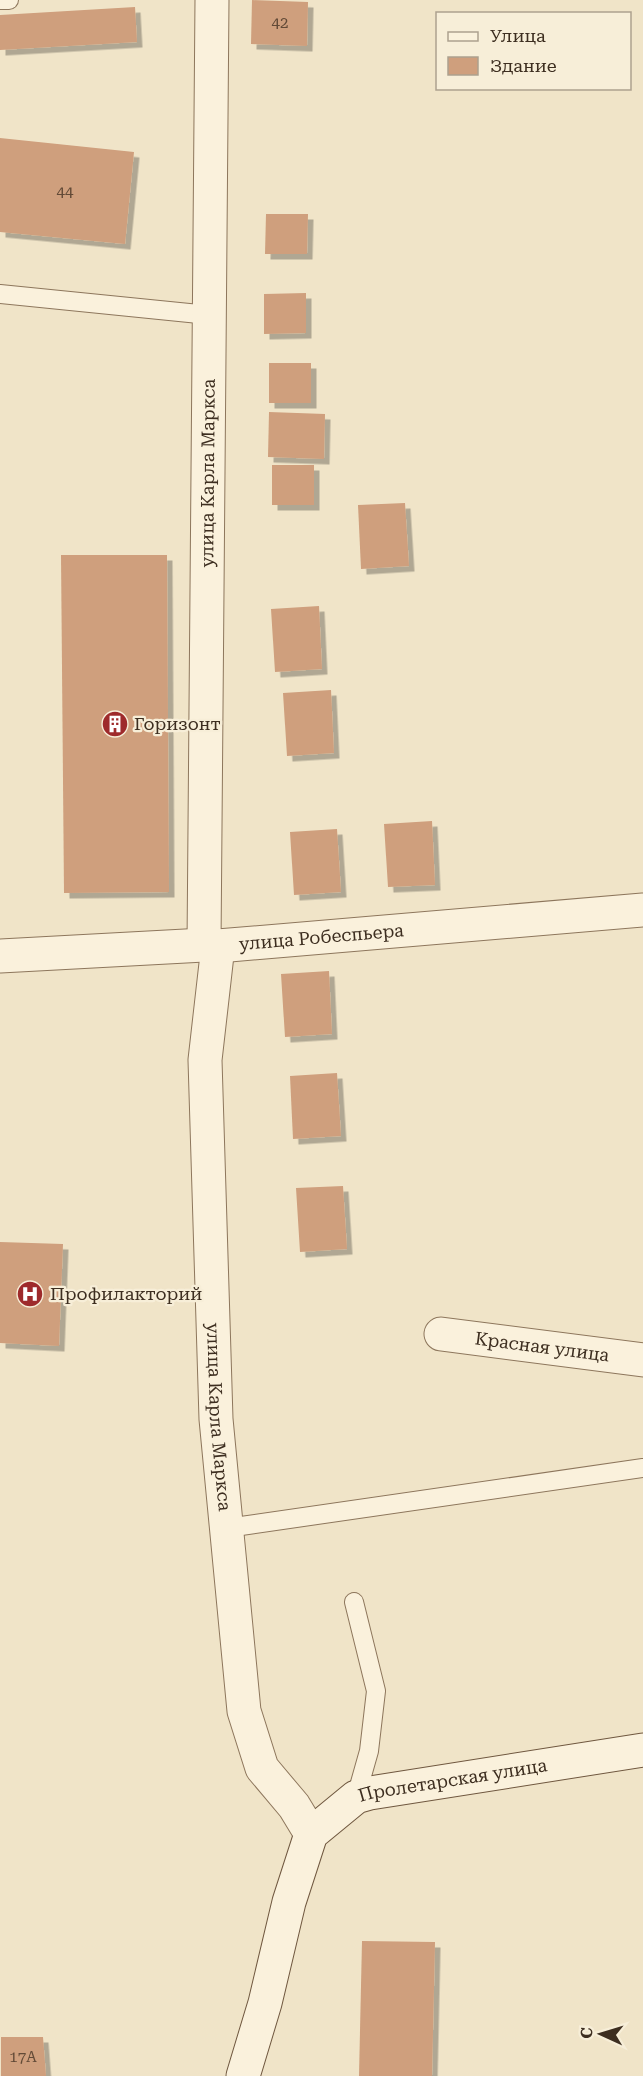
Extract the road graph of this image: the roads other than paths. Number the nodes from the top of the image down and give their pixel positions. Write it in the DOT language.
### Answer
graph roads {
  1 [pos="0,0"];
  2 [pos="9,0"];
  3 [pos="212,0"];
  4 [pos="0,294"];
  5 [pos="209,315"];
  6 [pos="643,910"];
  7 [pos="211,945"];
  8 [pos="0,956"];
  9 [pos="441,1334"];
  10 [pos="643,1360"];
  11 [pos="643,1468"];
  12 [pos="227,1528"];
  13 [pos="354,1602"];
  14 [pos="643,1750"];
  15 [pos="356,1797"];
  16 [pos="311,1834"];
  17 [pos="243,2076"];
  1 -- 2 [label="lane"];
  3 -- 5 [label="street, улица Карла Маркса"];
  4 -- 5 [label="lane"];
  5 -- 7 [label="street, улица Карла Маркса"];
  6 -- 7 [label="street, улица Робеспьера"];
  7 -- 8 [label="street, улица Робеспьера"];
  7 -- 12 [label="street, улица Карла Маркса"];
  9 -- 10 [label="street, Красная улица"];
  11 -- 12 [label="lane"];
  12 -- 16 [label="street, улица Карла Маркса"];
  13 -- 15 [label="lane"];
  14 -- 15 [label="street, Пролетарская улица"];
  15 -- 16 [label="street, Пролетарская улица"];
  16 -- 17 [label="street"];
}
